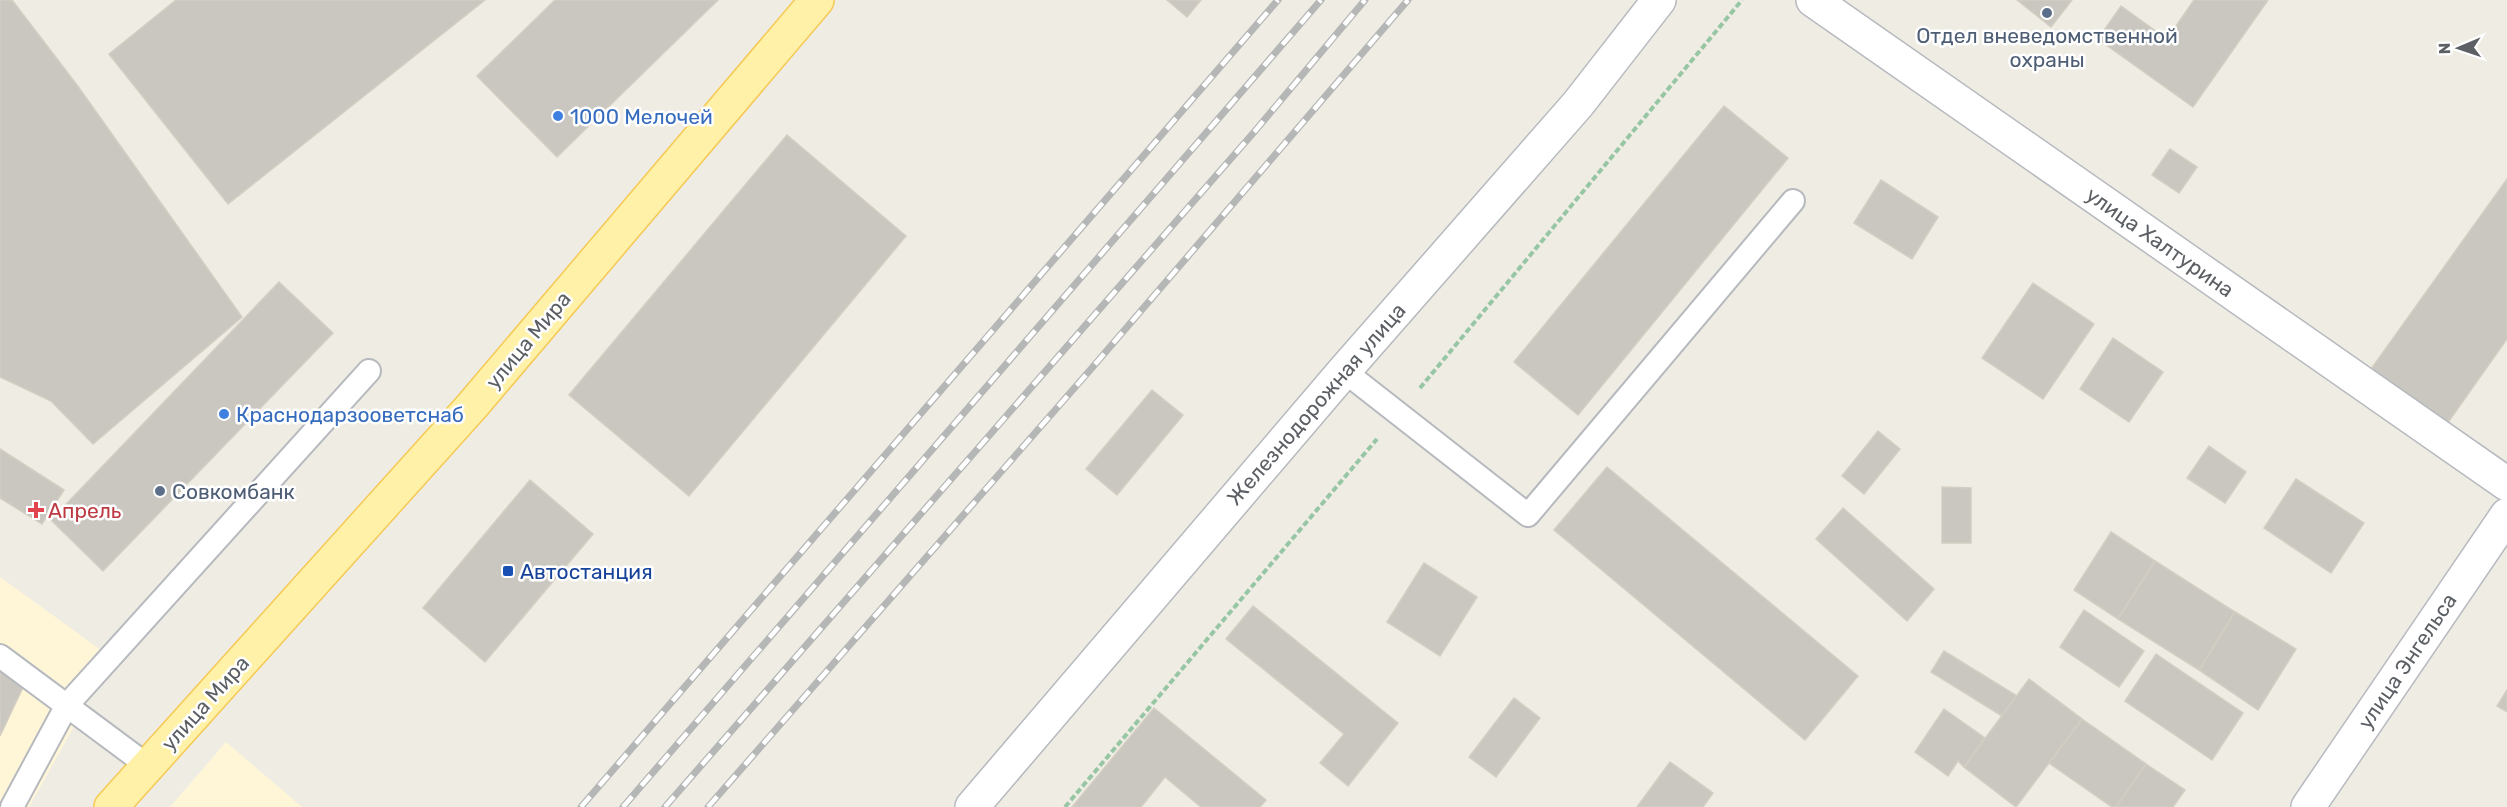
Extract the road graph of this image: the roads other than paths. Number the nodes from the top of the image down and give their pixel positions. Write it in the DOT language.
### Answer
graph roads {
  1 [pos="817,0"];
  2 [pos="1659,0"];
  3 [pos="1813,0"];
  4 [pos="1793,201"];
  5 [pos="369,371"];
  6 [pos="1344,371"];
  7 [pos="2507,484"];
  8 [pos="2507,515"];
  9 [pos="0,656"];
  10 [pos="67,705"];
  11 [pos="148,766"];
  12 [pos="12,807"];
  13 [pos="111,807"];
  14 [pos="972,807"];
  15 [pos="2308,807"];
  1 -- 11 [label="main road, улица Мира"];
  2 -- 6 [label="street, Железнодорожная улица"];
  3 -- 7 [label="street, улица Халтурина"];
  4 -- 6 [label="lane"];
  5 -- 10 [label="lane"];
  6 -- 14 [label="street, Железнодорожная улица"];
  8 -- 15 [label="street, улица Энгельса"];
  9 -- 10 [label="lane"];
  10 -- 11 [label="lane"];
  10 -- 12 [label="lane"];
  11 -- 13 [label="main road, улица Мира"];
}
